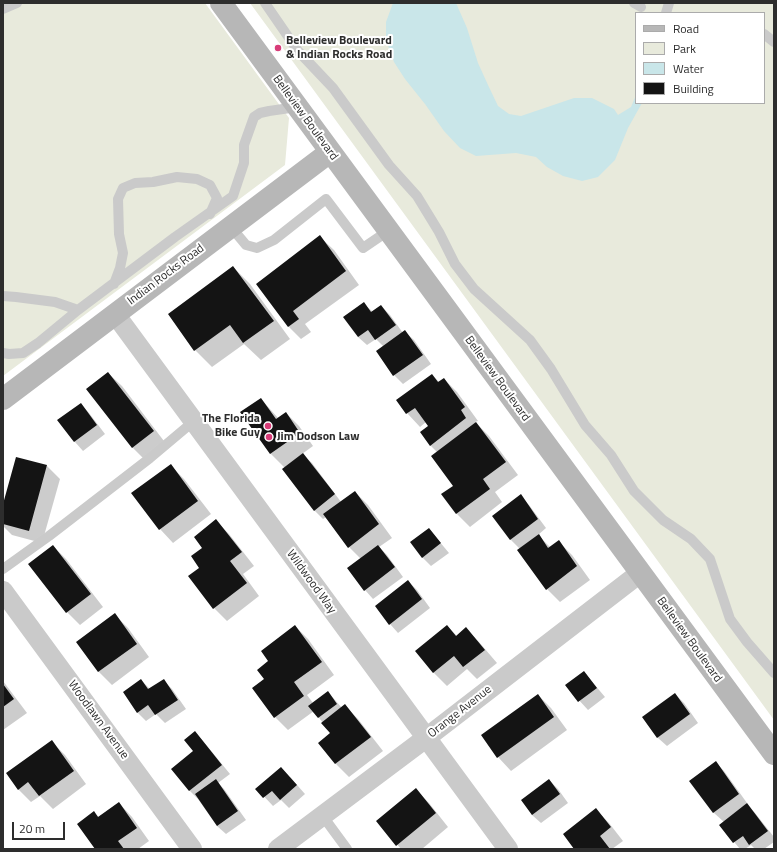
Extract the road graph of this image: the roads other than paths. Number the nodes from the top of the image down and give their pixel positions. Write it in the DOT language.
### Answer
graph roads {
  1 [pos="17,3"];
  2 [pos="221,3"];
  3 [pos="265,3"];
  4 [pos="3,9"];
  5 [pos="765,35"];
  6 [pos="774,42"];
  7 [pos="297,107"];
  8 [pos="330,152"];
  9 [pos="210,214"];
  10 [pos="231,227"];
  11 [pos="388,231"];
  12 [pos="114,284"];
  13 [pos="3,296"];
  14 [pos="78,310"];
  15 [pos="114,314"];
  16 [pos="3,352"];
  17 [pos="3,399"];
  18 [pos="194,421"];
  19 [pos="3,569"];
  20 [pos="640,572"];
  21 [pos="3,591"];
  22 [pos="774,673"];
  23 [pos="426,738"];
  24 [pos="774,754"];
  25 [pos="322,815"];
  26 [pos="192,849"];
  27 [pos="278,849"];
  28 [pos="347,849"];
  29 [pos="508,849"];
  1 -- 4 [label="lane"];
  2 -- 7 [label="street, Belleview Boulevard"];
  3 -- 22 [label="lane"];
  5 -- 6 [label="lane"];
  7 -- 8 [label="street, Belleview Boulevard"];
  7 -- 9 [label="lane"];
  8 -- 10 [label="street, Indian Rocks Road"];
  8 -- 11 [label="street, Belleview Boulevard"];
  9 -- 12 [label="lane"];
  9 -- 12 [label="lane"];
  10 -- 11 [label="lane"];
  10 -- 15 [label="street, Indian Rocks Road"];
  11 -- 20 [label="street, Belleview Boulevard"];
  12 -- 14 [label="lane"];
  13 -- 14 [label="lane"];
  14 -- 16 [label="lane"];
  15 -- 17 [label="street, Indian Rocks Road"];
  15 -- 18 [label="street, Wildwood Way"];
  18 -- 19 [label="lane"];
  18 -- 23 [label="street, Wildwood Way"];
  20 -- 23 [label="street, Orange Avenue"];
  20 -- 24 [label="street, Belleview Boulevard"];
  21 -- 26 [label="street, Woodlawn Avenue"];
  23 -- 25 [label="street, Orange Avenue"];
  23 -- 29 [label="street, Wildwood Way"];
  25 -- 27 [label="street, Orange Avenue"];
  25 -- 28 [label="lane"];
}
